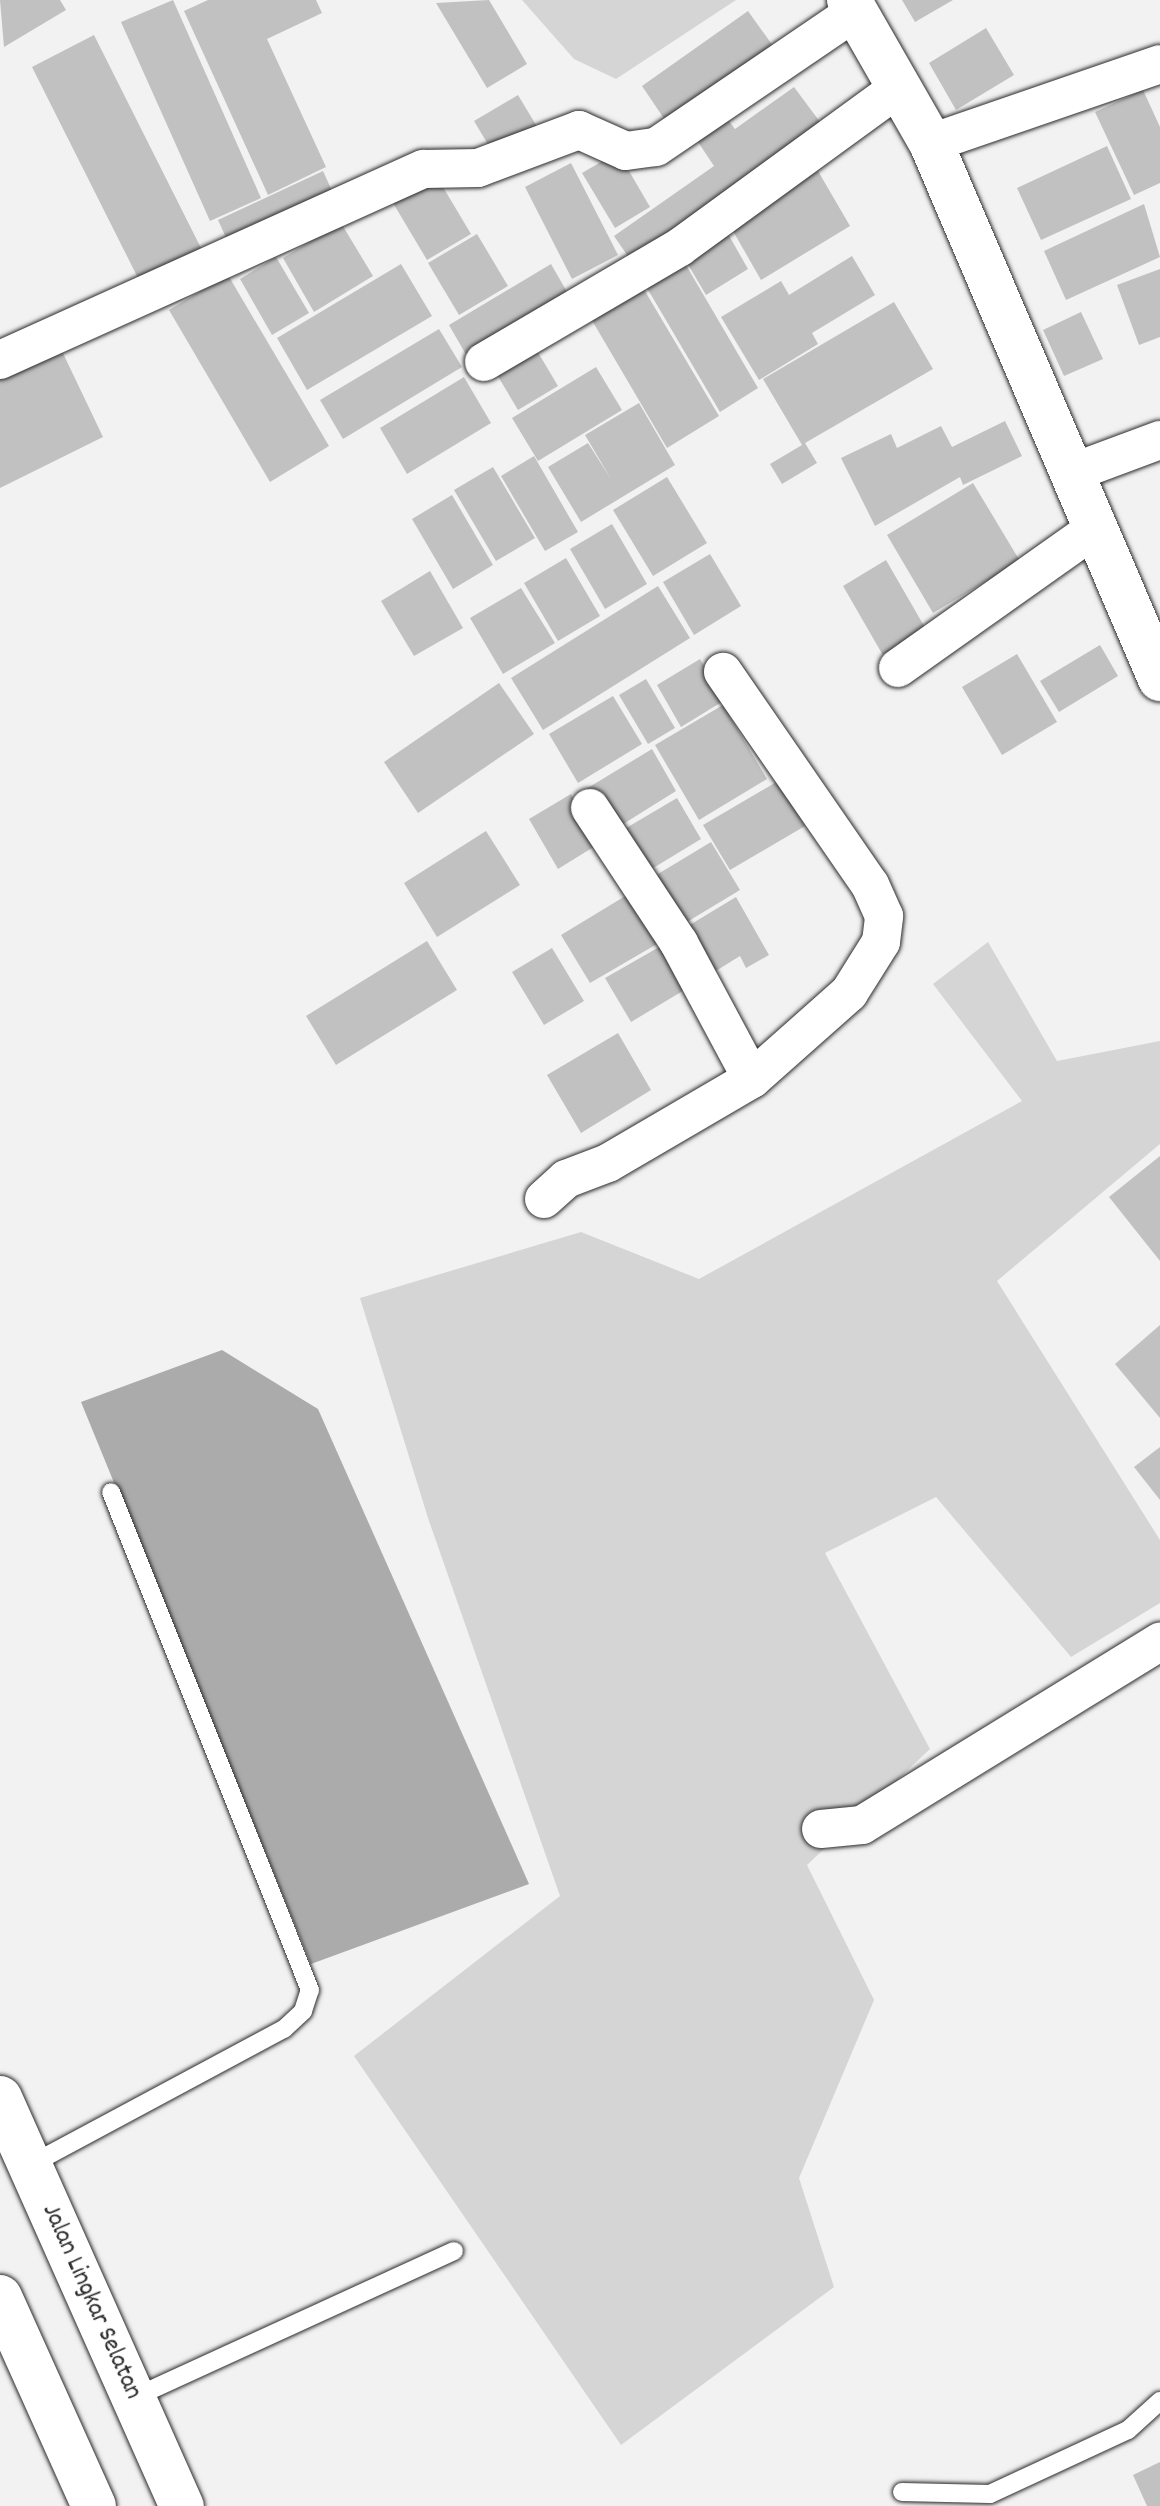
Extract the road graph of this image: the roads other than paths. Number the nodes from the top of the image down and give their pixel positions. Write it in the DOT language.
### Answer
graph roads {
  1 [pos="852,6"];
  2 [pos="1160,64"];
  3 [pos="895,90"];
  4 [pos="931,143"];
  5 [pos="0,360"];
  6 [pos="484,362"];
  7 [pos="1160,440"];
  8 [pos="1074,472"];
  9 [pos="1097,527"];
  10 [pos="898,668"];
  11 [pos="723,672"];
  12 [pos="1159,673"];
  13 [pos="590,808"];
  14 [pos="752,1079"];
  15 [pos="544,1199"];
  16 [pos="111,1492"];
  17 [pos="1160,1642"];
  18 [pos="821,1829"];
  19 [pos="0,2098"];
  20 [pos="30,2165"];
  21 [pos="454,2251"];
  22 [pos="0,2297"];
  23 [pos="133,2398"];
  24 [pos="1160,2401"];
  25 [pos="902,2492"];
  26 [pos="94,2506"];
  27 [pos="182,2506"];
  1 -- 3 [label="main road"];
  1 -- 5 [label="street"];
  2 -- 4 [label="street"];
  3 -- 4 [label="main road"];
  3 -- 6 [label="street"];
  4 -- 8 [label="main road"];
  7 -- 8 [label="street"];
  8 -- 9 [label="main road"];
  9 -- 10 [label="street"];
  9 -- 12 [label="main road"];
  11 -- 14 [label="street"];
  13 -- 14 [label="street"];
  14 -- 15 [label="street"];
  16 -- 20 [label="lane"];
  17 -- 18 [label="street"];
  19 -- 20 [label="main road, Jalan Lingkar Selatan"];
  20 -- 23 [label="main road, Jalan Lingkar Selatan"];
  21 -- 23 [label="lane"];
  22 -- 26 [label="main road"];
  23 -- 27 [label="main road, Jalan Lingkar Selatan"];
  24 -- 25 [label="lane"];
}
